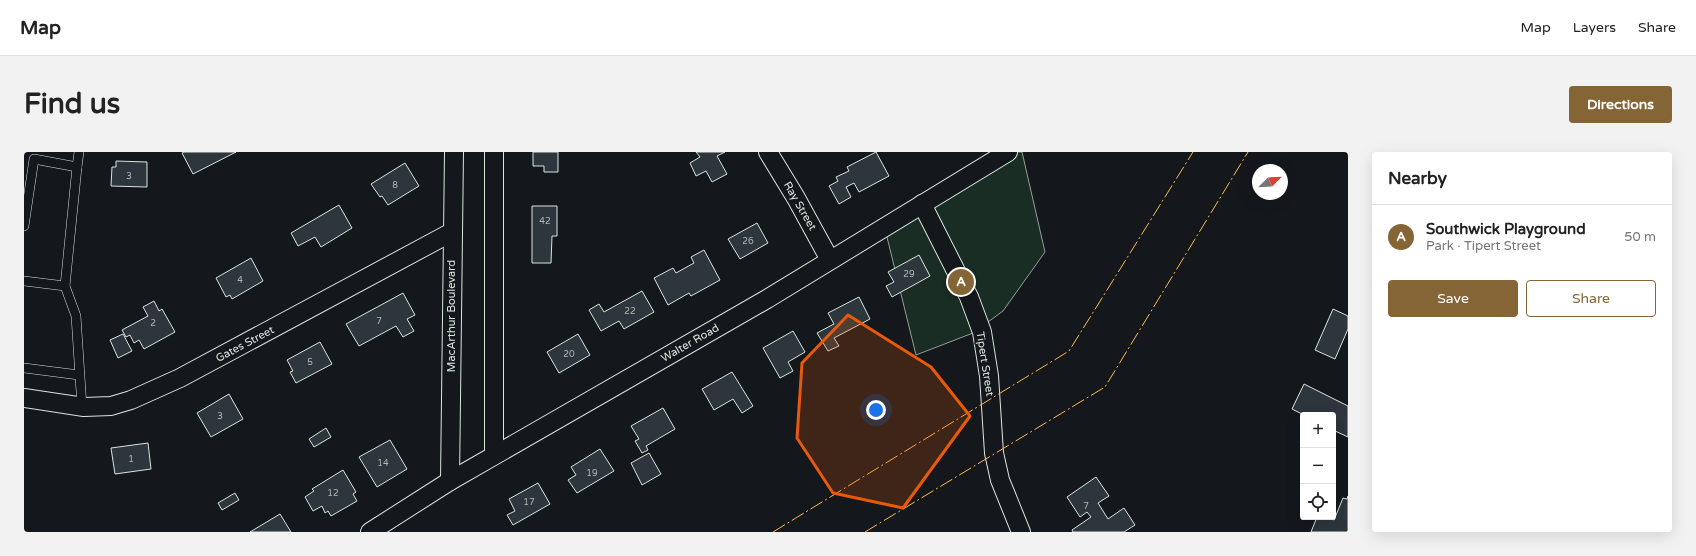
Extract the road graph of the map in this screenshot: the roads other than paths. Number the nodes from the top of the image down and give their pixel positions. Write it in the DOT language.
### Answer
graph roads {
  1 [pos="79,152"];
  2 [pos="454,152"];
  3 [pos="494,152"];
  4 [pos="768,152"];
  5 [pos="1008,152"];
  6 [pos="77,167"];
  7 [pos="922,204"];
  8 [pos="24,226"];
  9 [pos="452,232"];
  10 [pos="830,260"];
  11 [pos="24,281"];
  12 [pos="65,286"];
  13 [pos="24,368"];
  14 [pos="79,375"];
  15 [pos="24,398"];
  16 [pos="82,407"];
  17 [pos="494,455"];
  18 [pos="450,481"];
  19 [pos="370,532"];
  20 [pos="1021,532"];
  1 -- 6 [label="lane"];
  2 -- 9 [label="street, MacArthur Boulevard"];
  3 -- 17 [label="street"];
  4 -- 10 [label="street, Ray Street"];
  5 -- 7 [label="street, Walter Road"];
  6 -- 8 [label="lane"];
  6 -- 12 [label="lane"];
  7 -- 10 [label="street, Walter Road"];
  7 -- 20 [label="street, Tipert Street"];
  9 -- 16 [label="street, Gates Street"];
  9 -- 18 [label="street, MacArthur Boulevard"];
  10 -- 17 [label="street, Walter Road"];
  11 -- 12 [label="lane"];
  12 -- 14 [label="lane"];
  13 -- 14 [label="lane"];
  14 -- 16 [label="lane"];
  15 -- 16 [label="street, Gates Street"];
  17 -- 18 [label="street, Walter Road"];
  18 -- 19 [label="street, Walter Road"];
}
